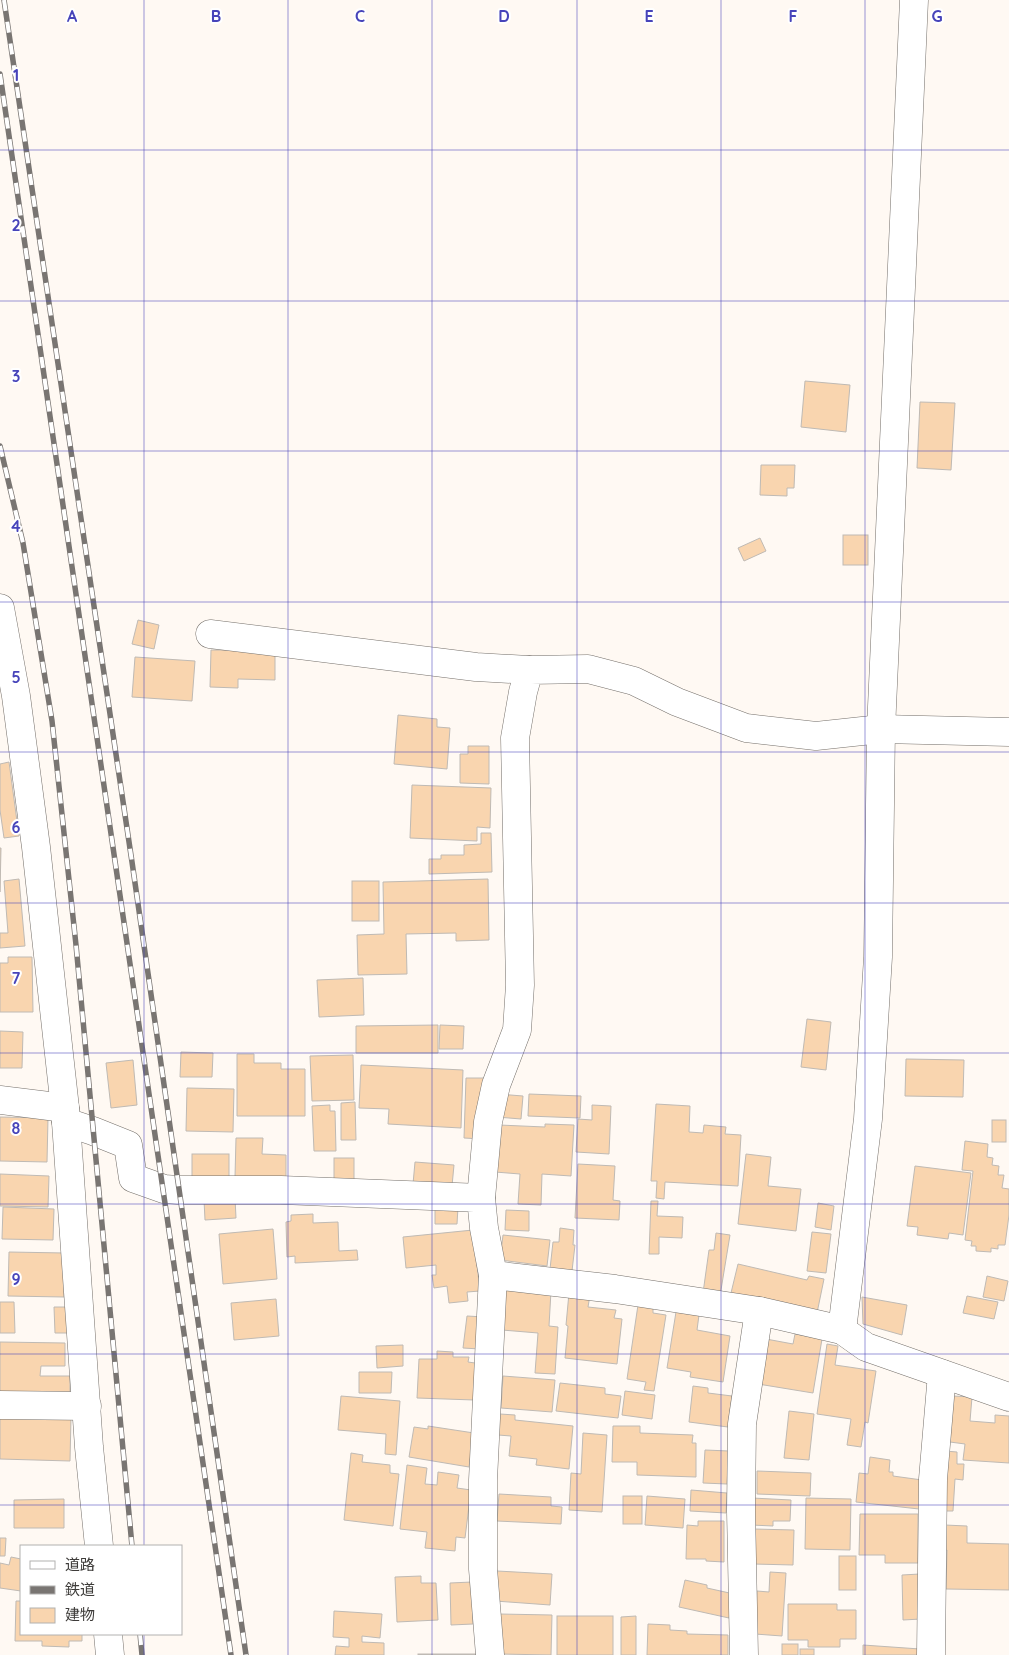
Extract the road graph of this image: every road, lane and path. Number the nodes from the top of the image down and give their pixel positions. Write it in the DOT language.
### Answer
graph roads {
  1 [pos="914,0"];
  2 [pos="0,608"];
  3 [pos="210,634"];
  4 [pos="530,670"];
  5 [pos="880,729"];
  6 [pos="1009,732"];
  7 [pos="0,1100"];
  8 [pos="66,1115"];
  9 [pos="481,1198"];
  10 [pos="493,1275"];
  11 [pos="759,1311"];
  12 [pos="842,1330"];
  13 [pos="942,1374"];
  14 [pos="1009,1397"];
  15 [pos="0,1405"];
  16 [pos="86,1406"];
  17 [pos="99,1545"];
  18 [pos="108,1635"];
  19 [pos="110,1655"];
  20 [pos="490,1655"];
  21 [pos="744,1655"];
  22 [pos="931,1655"];
  1 -- 5 [label="street"];
  2 -- 8 [label="street"];
  3 -- 4 [label="street"];
  4 -- 5 [label="street"];
  4 -- 9 [label="street"];
  5 -- 6 [label="street"];
  5 -- 12 [label="street"];
  7 -- 8 [label="street"];
  8 -- 9 [label="street"];
  8 -- 16 [label="street"];
  9 -- 10 [label="street"];
  10 -- 11 [label="street"];
  10 -- 20 [label="street"];
  11 -- 12 [label="street"];
  11 -- 21 [label="street"];
  12 -- 13 [label="street"];
  13 -- 14 [label="street"];
  13 -- 22 [label="street"];
  15 -- 16 [label="street"];
  16 -- 17 [label="street"];
  18 -- 19 [label="street"];
}
